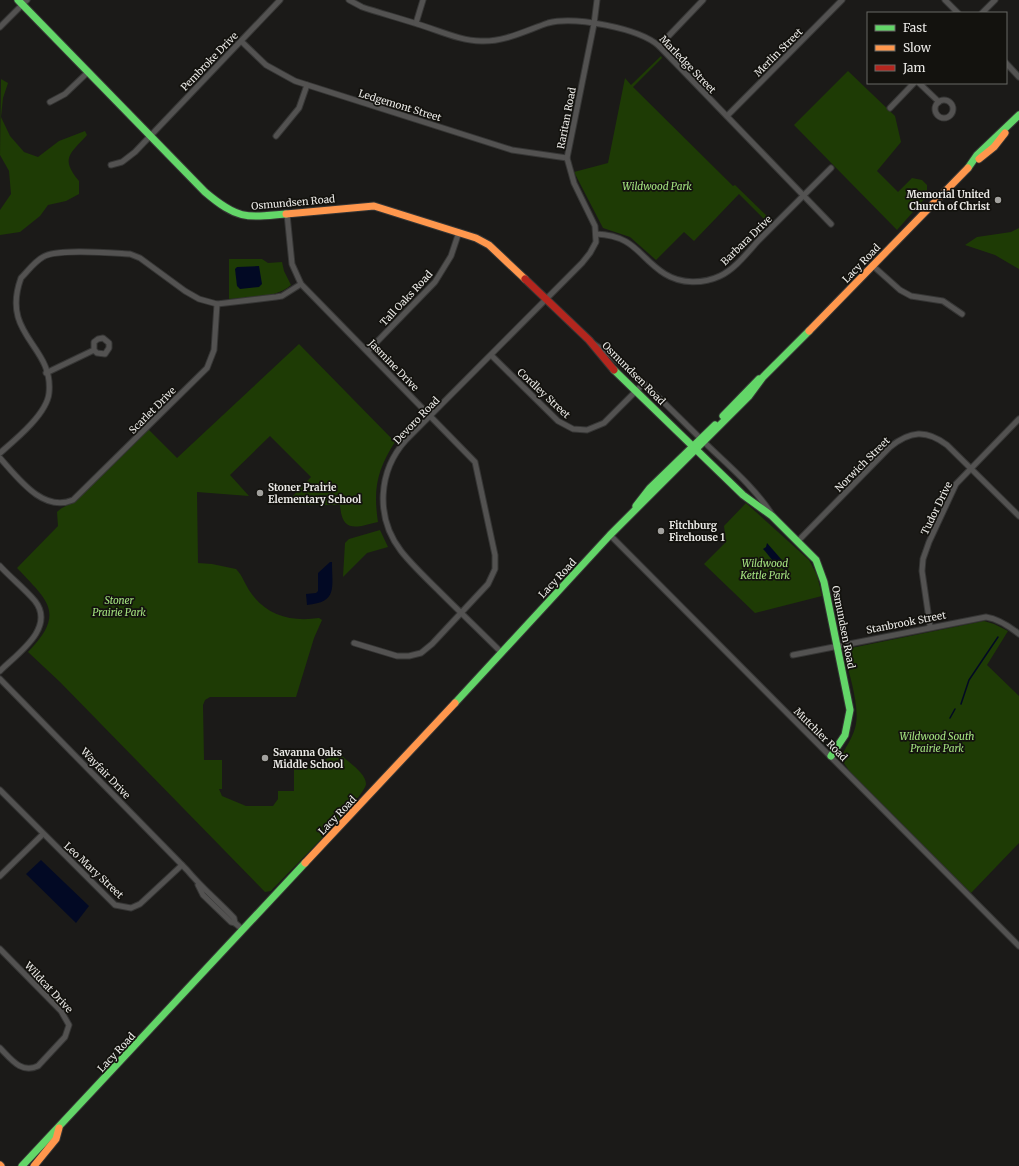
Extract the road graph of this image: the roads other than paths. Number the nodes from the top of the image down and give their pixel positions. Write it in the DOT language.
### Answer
graph roads {
  1 [pos="280,0"];
  2 [pos="349,0"];
  3 [pos="423,0"];
  4 [pos="597,0"];
  5 [pos="703,0"];
  6 [pos="842,0"];
  7 [pos="945,0"];
  8 [pos="995,0"];
  9 [pos="22,2"];
  10 [pos="957,12"];
  11 [pos="983,12"];
  12 [pos="416,23"];
  13 [pos="594,24"];
  14 [pos="0,27"];
  15 [pos="241,41"];
  16 [pos="658,46"];
  17 [pos="1007,64"];
  18 [pos="88,73"];
  19 [pos="1019,77"];
  20 [pos="913,84"];
  21 [pos="920,84"];
  22 [pos="307,85"];
  23 [pos="50,102"];
  24 [pos="939,102"];
  25 [pos="890,108"];
  26 [pos="1019,115"];
  27 [pos="727,116"];
  28 [pos="150,135"];
  29 [pos="276,136"];
  30 [pos="567,158"];
  31 [pos="111,165"];
  32 [pos="831,168"];
  33 [pos="804,195"];
  34 [pos="287,214"];
  35 [pos="831,224"];
  36 [pos="459,232"];
  37 [pos="596,234"];
  38 [pos="872,266"];
  39 [pos="301,284"];
  40 [pos="13,288"];
  41 [pos="546,300"];
  42 [pos="217,304"];
  43 [pos="962,314"];
  44 [pos="589,340"];
  45 [pos="94,350"];
  46 [pos="368,351"];
  47 [pos="31,353"];
  48 [pos="492,356"];
  49 [pos="46,373"];
  50 [pos="644,383"];
  51 [pos="637,390"];
  52 [pos="431,416"];
  53 [pos="1019,419"];
  54 [pos="702,440"];
  55 [pos="695,447"];
  56 [pos="0,453"];
  57 [pos="0,458"];
  58 [pos="971,468"];
  59 [pos="739,476"];
  60 [pos="732,484"];
  61 [pos="772,516"];
  62 [pos="1019,516"];
  63 [pos="610,535"];
  64 [pos="798,541"];
  65 [pos="0,566"];
  66 [pos="461,613"];
  67 [pos="930,626"];
  68 [pos="1019,634"];
  69 [pos="354,643"];
  70 [pos="837,645"];
  71 [pos="502,653"];
  72 [pos="793,655"];
  73 [pos="0,671"];
  74 [pos="0,679"];
  75 [pos="831,756"];
  76 [pos="0,790"];
  77 [pos="43,834"];
  78 [pos="182,865"];
  79 [pos="0,876"];
  80 [pos="242,929"];
  81 [pos="1019,946"];
  82 [pos="0,949"];
  83 [pos="0,1048"];
  84 [pos="60,1128"];
  85 [pos="22,1166"];
  86 [pos="34,1166"];
  1 -- 15 [label="street, Pembroke Drive"];
  2 -- 12 [label="street, Marledge Street"];
  3 -- 12 [label="street"];
  4 -- 13 [label="street, Raritan Road"];
  5 -- 16 [label="street"];
  6 -- 27 [label="street, Merlin Street"];
  7 -- 10 [label="street"];
  8 -- 11 [label="street"];
  9 -- 14 [label="street"];
  9 -- 18 [label="street, Osmundsen Road"];
  12 -- 13 [label="street, Marledge Street"];
  13 -- 16 [label="street, Marledge Street"];
  13 -- 30 [label="street, Raritan Road"];
  15 -- 22 [label="street, Ledgemont Street"];
  15 -- 28 [label="street, Pembroke Drive"];
  16 -- 27 [label="street, Marledge Street"];
  17 -- 19 [label="street"];
  18 -- 23 [label="street"];
  18 -- 28 [label="street, Osmundsen Road"];
  20 -- 25 [label="street"];
  21 -- 24 [label="street"];
  22 -- 29 [label="street"];
  22 -- 30 [label="street, Ledgemont Street"];
  26 -- 38 [label="street, Lacy Road"];
  27 -- 33 [label="street, Marledge Street"];
  28 -- 31 [label="street, Pembroke Drive"];
  28 -- 34 [label="street, Osmundsen Road"];
  30 -- 37 [label="street, Raritan Road"];
  32 -- 33 [label="street, Barbara Drive"];
  33 -- 35 [label="street, Marledge Street"];
  33 -- 37 [label="street, Barbara Drive"];
  34 -- 36 [label="street, Osmundsen Road"];
  34 -- 39 [label="street, Jasmine Drive"];
  36 -- 41 [label="street, Osmundsen Road"];
  36 -- 46 [label="street, Tall Oaks Road"];
  37 -- 41 [label="street, Devoro Road"];
  38 -- 43 [label="street"];
  38 -- 54 [label="street, Lacy Road"];
  39 -- 42 [label="street"];
  39 -- 46 [label="street, Jasmine Drive"];
  40 -- 42 [label="street"];
  41 -- 44 [label="street, Osmundsen Road"];
  41 -- 48 [label="street, Devoro Road"];
  42 -- 57 [label="street, Scarlet Drive"];
  44 -- 50 [label="street, Osmundsen Road"];
  44 -- 51 [label="street, Osmundsen Road"];
  45 -- 49 [label="street"];
  46 -- 52 [label="street, Jasmine Drive"];
  47 -- 49 [label="street"];
  48 -- 51 [label="street, Cordley Street"];
  48 -- 52 [label="street, Devoro Road"];
  49 -- 56 [label="street"];
  50 -- 51 [label="street, Cordley Street"];
  50 -- 54 [label="street, Osmundsen Road"];
  51 -- 55 [label="street, Osmundsen Road"];
  52 -- 66 [label="street, Jasmine Drive"];
  52 -- 66 [label="street, Devoro Road"];
  53 -- 58 [label="street, Tudor Drive"];
  54 -- 55 [label="street, Lacy Road"];
  54 -- 59 [label="street, Osmundsen Road"];
  55 -- 60 [label="street, Osmundsen Road"];
  55 -- 63 [label="street, Lacy Road"];
  58 -- 62 [label="street, Norwich Street"];
  58 -- 64 [label="street, Norwich Street"];
  58 -- 67 [label="street, Tudor Drive"];
  59 -- 60 [label="street"];
  59 -- 61 [label="street, Osmundsen Road"];
  60 -- 61 [label="street, Osmundsen Road"];
  61 -- 64 [label="street, Osmundsen Road"];
  63 -- 71 [label="street, Lacy Road"];
  63 -- 75 [label="street, Mutchler Road"];
  64 -- 70 [label="street, Osmundsen Road"];
  65 -- 73 [label="street"];
  66 -- 69 [label="street, Jasmine Drive"];
  66 -- 71 [label="street, Devoro Road"];
  67 -- 68 [label="street, Stanbrook Street"];
  67 -- 70 [label="street, Stanbrook Street"];
  70 -- 72 [label="street, Stanbrook Street"];
  70 -- 75 [label="street, Osmundsen Road"];
  71 -- 80 [label="street, Lacy Road"];
  74 -- 78 [label="street, Wayfair Drive"];
  75 -- 81 [label="street, Mutchler Road"];
  76 -- 77 [label="street, Leo Mary Street"];
  77 -- 78 [label="street, Leo Mary Street"];
  77 -- 79 [label="street"];
  78 -- 80 [label="street, Wayfair Drive"];
  80 -- 84 [label="street, Lacy Road"];
  82 -- 83 [label="street, Wildcat Drive"];
  84 -- 85 [label="street, Lacy Road"];
  84 -- 86 [label="street, Lacy Road"];
}
